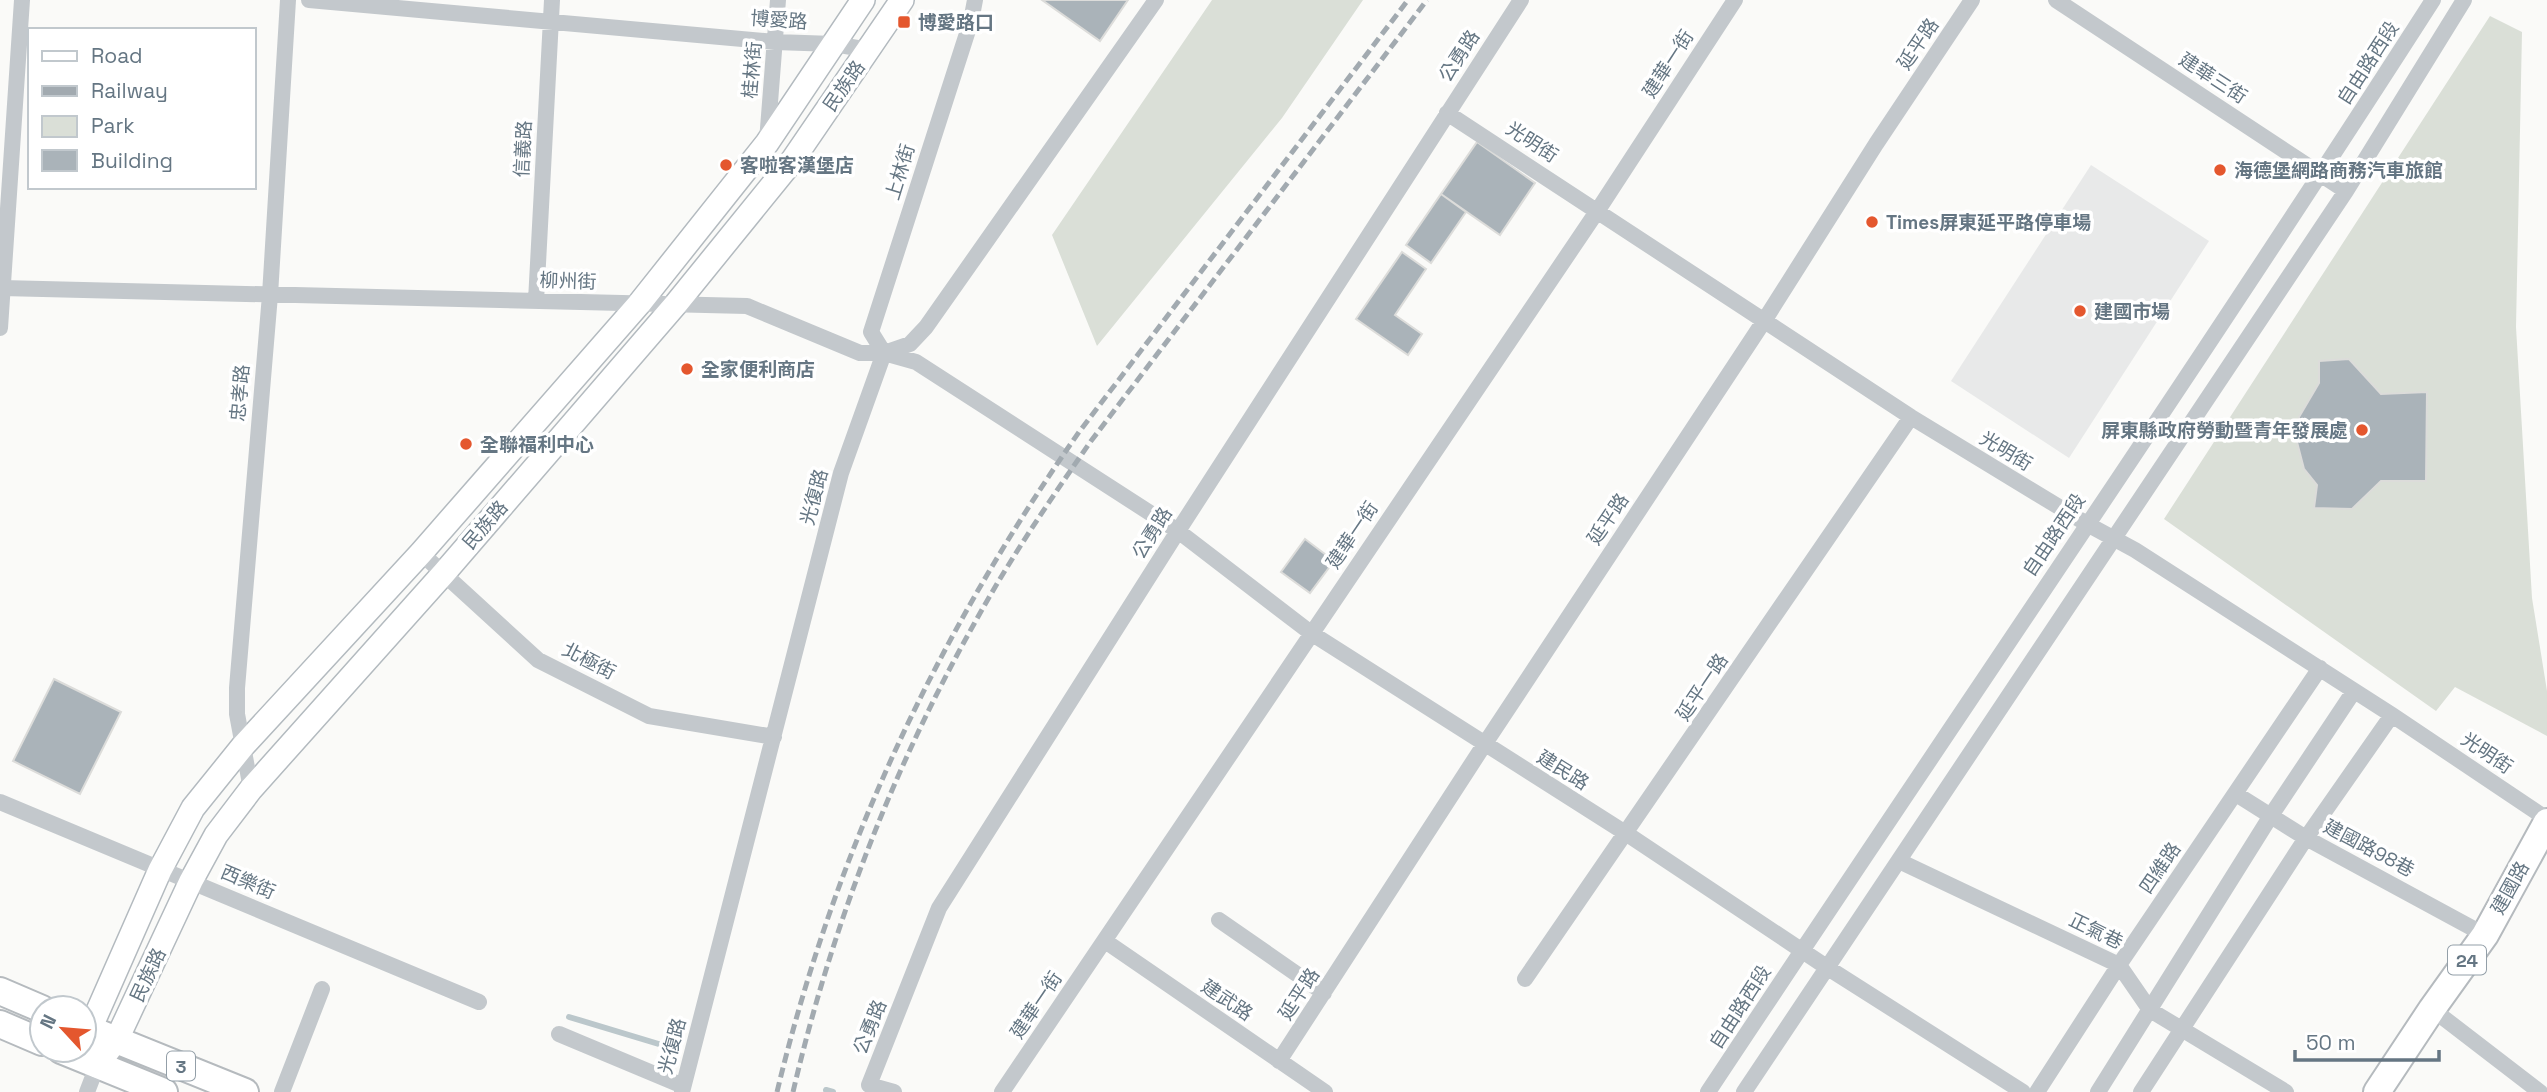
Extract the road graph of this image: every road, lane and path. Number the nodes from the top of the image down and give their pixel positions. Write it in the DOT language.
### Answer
graph roads {
  1 [pos="22,0"];
  2 [pos="288,0"];
  3 [pos="309,0"];
  4 [pos="552,0"];
  5 [pos="778,0"];
  6 [pos="863,0"];
  7 [pos="902,0"];
  8 [pos="975,0"];
  9 [pos="1156,0"];
  10 [pos="1521,0"];
  11 [pos="1735,0"];
  12 [pos="1972,0"];
  13 [pos="2056,0"];
  14 [pos="2433,0"];
  15 [pos="2464,0"];
  16 [pos="551,22"];
  17 [pos="775,42"];
  18 [pos="834,44"];
  19 [pos="869,50"];
  20 [pos="1447,113"];
  21 [pos="767,143"];
  22 [pos="2322,174"];
  23 [pos="2346,191"];
  24 [pos="1598,210"];
  25 [pos="2,288"];
  26 [pos="270,295"];
  27 [pos="536,300"];
  28 [pos="639,304"];
  29 [pos="676,304"];
  30 [pos="1764,321"];
  31 [pos="0,328"];
  32 [pos="884,353"];
  33 [pos="1911,417"];
  34 [pos="1088,473"];
  35 [pos="2087,524"];
  36 [pos="1178,531"];
  37 [pos="2114,538"];
  38 [pos="421,553"];
  39 [pos="444,573"];
  40 [pos="1311,633"];
  41 [pos="2320,668"];
  42 [pos="2354,691"];
  43 [pos="2392,715"];
  44 [pos="774,737"];
  45 [pos="1484,745"];
  46 [pos="243,746"];
  47 [pos="251,789"];
  48 [pos="2236,794"];
  49 [pos="0,802"];
  50 [pos="2272,814"];
  51 [pos="2547,821"];
  52 [pos="1627,834"];
  53 [pos="2306,838"];
  54 [pos="1899,861"];
  55 [pos="160,870"];
  56 [pos="191,881"];
  57 [pos="1219,920"];
  58 [pos="2485,935"];
  59 [pos="1105,942"];
  60 [pos="1802,950"];
  61 [pos="2119,965"];
  62 [pos="1828,968"];
  63 [pos="1525,979"];
  64 [pos="322,989"];
  65 [pos="0,991"];
  66 [pos="1324,993"];
  67 [pos="479,1002"];
  68 [pos="28,1003"];
  69 [pos="98,1004"];
  70 [pos="2432,1009"];
  71 [pos="2150,1010"];
  72 [pos="0,1024"];
  73 [pos="2180,1029"];
  74 [pos="98,1032"];
  75 [pos="559,1034"];
  76 [pos="28,1036"];
  77 [pos="117,1040"];
  78 [pos="1279,1061"];
  79 [pos="92,1064"];
  80 [pos="97,1066"];
  81 [pos="682,1089"];
  82 [pos="87,1092"];
  83 [pos="164,1092"];
  84 [pos="245,1092"];
  85 [pos="282,1092"];
  86 [pos="894,1092"];
  87 [pos="1002,1092"];
  88 [pos="1325,1092"];
  89 [pos="1709,1092"];
  90 [pos="1744,1092"];
  91 [pos="2023,1092"];
  92 [pos="2037,1092"];
  93 [pos="2098,1092"];
  94 [pos="2141,1092"];
  95 [pos="2286,1092"];
  96 [pos="2377,1092"];
  97 [pos="2540,1092"];
  1 -- 25 [label="street"];
  2 -- 26 [label="street, 忠孝路"];
  3 -- 16 [label="street, 博愛路"];
  4 -- 16 [label="street, 信義路"];
  5 -- 17 [label="street, 桂林街"];
  6 -- 18 [label="street, 民族路"];
  7 -- 19 [label="street, 民族路"];
  8 -- 32 [label="street, 上林街"];
  9 -- 32 [label="street"];
  10 -- 20 [label="street, 公勇路"];
  11 -- 24 [label="street, 建華一街"];
  12 -- 30 [label="street, 延平路"];
  13 -- 22 [label="street, 建華三街"];
  14 -- 22 [label="street, 自由路西段"];
  15 -- 23 [label="street"];
  16 -- 17 [label="street, 博愛路"];
  16 -- 27 [label="street, 信義路"];
  17 -- 18 [label="street, 博愛路"];
  17 -- 21 [label="street, 桂林街"];
  18 -- 19 [label="street, 博愛路"];
  18 -- 21 [label="street, 民族路"];
  19 -- 29 [label="street, 民族路"];
  20 -- 24 [label="street, 光明街"];
  20 -- 36 [label="street, 公勇路"];
  21 -- 28 [label="street, 民族路"];
  22 -- 23 [label="street, 建華三街"];
  22 -- 35 [label="street, 自由路西段"];
  23 -- 37 [label="street"];
  24 -- 30 [label="street, 光明街"];
  24 -- 40 [label="street, 建華一街"];
  25 -- 26 [label="street, 柳州街"];
  25 -- 31 [label="street"];
  26 -- 27 [label="street, 柳州街"];
  26 -- 46 [label="street, 忠孝路"];
  27 -- 28 [label="street, 柳州街"];
  28 -- 29 [label="street, 柳州街"];
  28 -- 38 [label="street, 民族路"];
  29 -- 32 [label="street, 柳州街"];
  29 -- 39 [label="street, 民族路"];
  30 -- 33 [label="street, 光明街"];
  30 -- 45 [label="street, 延平路"];
  32 -- 34 [label="street, 柳州街"];
  32 -- 44 [label="street, 光復路"];
  33 -- 35 [label="street, 光明街"];
  33 -- 52 [label="street, 延平一路"];
  34 -- 36 [label="street, 建民路"];
  35 -- 37 [label="street, 光明街"];
  35 -- 60 [label="street, 自由路西段"];
  36 -- 40 [label="street, 建民路"];
  36 -- 86 [label="street, 公勇路"];
  37 -- 41 [label="street, 光明街"];
  37 -- 54 [label="street"];
  38 -- 39 [label="street, 北極街"];
  38 -- 46 [label="street, 民族路"];
  39 -- 44 [label="street, 北極街"];
  39 -- 47 [label="street, 民族路"];
  40 -- 45 [label="street, 建民路"];
  40 -- 59 [label="street, 建華一街"];
  41 -- 42 [label="street, 光明街"];
  41 -- 48 [label="street, 四維路"];
  42 -- 43 [label="street, 光明街"];
  42 -- 50 [label="street"];
  43 -- 51 [label="street, 光明街"];
  43 -- 53 [label="street"];
  44 -- 81 [label="street, 光復路"];
  45 -- 52 [label="street, 建民路"];
  45 -- 66 [label="street, 延平路"];
  46 -- 47 [label="street, 忠孝路"];
  46 -- 55 [label="street, 民族路"];
  47 -- 56 [label="street, 民族路"];
  48 -- 50 [label="street, 建國路98巷"];
  48 -- 61 [label="street, 四維路"];
  49 -- 55 [label="street, 西樂街"];
  50 -- 53 [label="street, 建國路98巷"];
  50 -- 71 [label="street"];
  51 -- 58 [label="main road, 建國路 / 24"];
  52 -- 60 [label="street, 建民路"];
  52 -- 63 [label="street, 延平一路"];
  53 -- 58 [label="street, 建國路98巷"];
  53 -- 73 [label="street"];
  54 -- 61 [label="street, 正氣巷"];
  54 -- 62 [label="street"];
  55 -- 56 [label="street, 西樂街"];
  55 -- 69 [label="street, 民族路"];
  56 -- 67 [label="street, 西樂街"];
  56 -- 77 [label="street, 民族路"];
  57 -- 66 [label="street"];
  58 -- 70 [label="main road, 建國路 / 24"];
  59 -- 78 [label="street, 建武路"];
  59 -- 87 [label="street, 建華一街"];
  60 -- 62 [label="street, 建民路"];
  60 -- 89 [label="street, 自由路西段"];
  61 -- 71 [label="street, 正氣巷"];
  61 -- 92 [label="street, 四維路"];
  62 -- 90 [label="street"];
  62 -- 91 [label="street, 建民路"];
  64 -- 85 [label="street"];
  65 -- 68 [label="main road"];
  66 -- 78 [label="street, 延平路"];
  70 -- 96 [label="main road, 建國路 / 24"];
  70 -- 97 [label="street"];
  71 -- 73 [label="street, 正氣巷"];
  71 -- 93 [label="street"];
  72 -- 76 [label="main road"];
  73 -- 94 [label="street"];
  73 -- 95 [label="street, 正氣巷"];
  74 -- 77 [label="main road, 3"];
  75 -- 81 [label="street"];
  77 -- 80 [label="street, 民族路"];
  77 -- 84 [label="main road, 3"];
  78 -- 88 [label="street, 建武路"];
  79 -- 80 [label="main road, 3"];
  80 -- 82 [label="street, 民族路"];
  80 -- 83 [label="main road, 3"];
}
